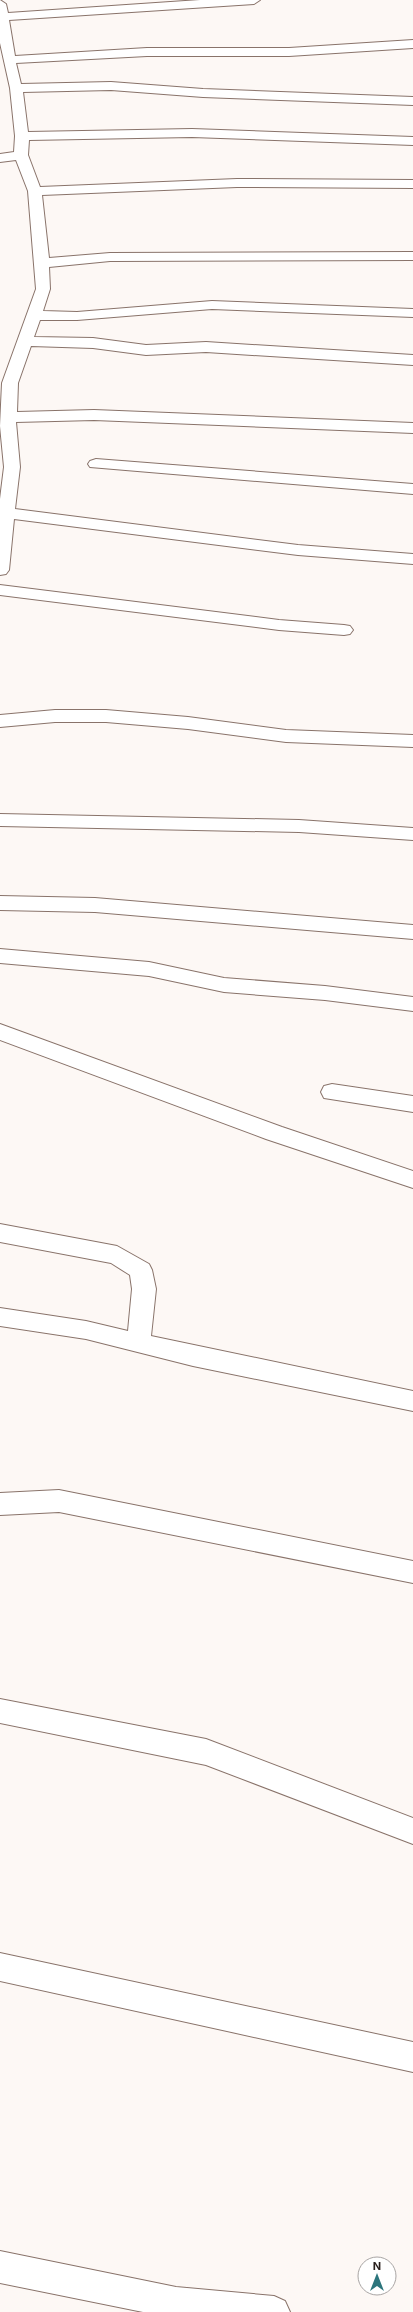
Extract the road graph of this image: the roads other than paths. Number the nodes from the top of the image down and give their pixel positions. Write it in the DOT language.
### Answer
graph roads {
  1 [pos="254,0"];
  2 [pos="1,11"];
  3 [pos="413,44"];
  4 [pos="9,60"];
  5 [pos="16,88"];
  6 [pos="413,101"];
  7 [pos="22,136"];
  8 [pos="413,141"];
  9 [pos="21,155"];
  10 [pos="0,158"];
  11 [pos="413,184"];
  12 [pos="35,191"];
  13 [pos="413,256"];
  14 [pos="42,263"];
  15 [pos="413,313"];
  16 [pos="34,315"];
  17 [pos="25,341"];
  18 [pos="413,360"];
  19 [pos="9,417"];
  20 [pos="413,428"];
  21 [pos="96,464"];
  22 [pos="413,489"];
  23 [pos="7,513"];
  24 [pos="413,560"];
  25 [pos="0,570"];
  26 [pos="0,590"];
  27 [pos="344,630"];
  28 [pos="0,721"];
  29 [pos="413,741"];
  30 [pos="0,820"];
  31 [pos="413,834"];
  32 [pos="0,902"];
  33 [pos="413,932"];
  34 [pos="0,956"];
  35 [pos="413,1004"];
  36 [pos="5,1039"];
  37 [pos="332,1092"];
  38 [pos="413,1104"];
  39 [pos="413,1180"];
  40 [pos="0,1233"];
  41 [pos="0,1317"];
  42 [pos="139,1343"];
  43 [pos="413,1401"];
  44 [pos="0,1504"];
  45 [pos="413,1572"];
  46 [pos="0,1710"];
  47 [pos="413,1831"];
  48 [pos="0,1967"];
  49 [pos="413,2057"];
  50 [pos="0,2267"];
  51 [pos="274,2312"];
  1 -- 2 [label="street"];
  2 -- 4 [label="street"];
  3 -- 4 [label="street"];
  4 -- 5 [label="street"];
  5 -- 6 [label="street"];
  5 -- 7 [label="street"];
  7 -- 8 [label="street"];
  7 -- 9 [label="street"];
  9 -- 10 [label="street"];
  9 -- 12 [label="street"];
  11 -- 12 [label="street"];
  12 -- 14 [label="street"];
  13 -- 14 [label="street"];
  14 -- 16 [label="street"];
  15 -- 16 [label="street"];
  16 -- 17 [label="street"];
  17 -- 18 [label="street"];
  17 -- 19 [label="street"];
  19 -- 20 [label="street"];
  19 -- 23 [label="street"];
  21 -- 22 [label="street"];
  23 -- 24 [label="street"];
  23 -- 25 [label="street"];
  26 -- 27 [label="street"];
  28 -- 29 [label="street"];
  30 -- 31 [label="street"];
  32 -- 33 [label="street"];
  34 -- 35 [label="street"];
  36 -- 39 [label="street"];
  37 -- 38 [label="street"];
  40 -- 42 [label="street"];
  41 -- 42 [label="street"];
  42 -- 43 [label="street"];
  44 -- 45 [label="street"];
  46 -- 47 [label="street"];
  48 -- 49 [label="street"];
  50 -- 51 [label="street"];
}
